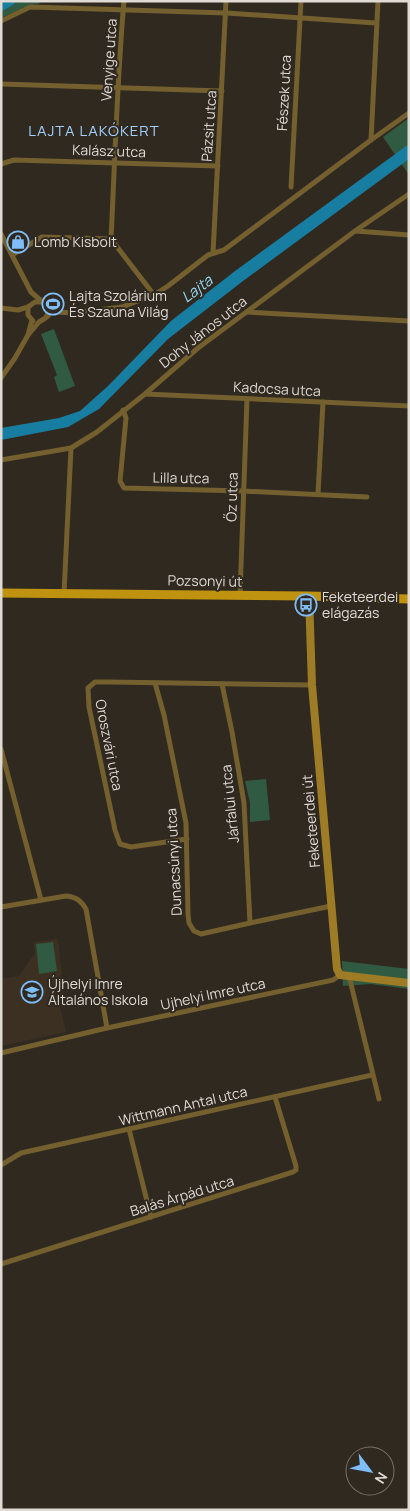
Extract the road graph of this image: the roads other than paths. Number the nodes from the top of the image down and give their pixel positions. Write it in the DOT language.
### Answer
graph roads {
  1 [pos="124,1"];
  2 [pos="226,1"];
  3 [pos="301,1"];
  4 [pos="378,1"];
  5 [pos="123,9"];
  6 [pos="226,13"];
  7 [pos="300,18"];
  8 [pos="1,21"];
  9 [pos="376,23"];
  10 [pos="1,84"];
  11 [pos="117,88"];
  12 [pos="222,90"];
  13 [pos="409,113"];
  14 [pos="371,140"];
  15 [pos="115,162"];
  16 [pos="1,164"];
  17 [pos="218,166"];
  18 [pos="291,187"];
  19 [pos="409,194"];
  20 [pos="355,231"];
  21 [pos="1,234"];
  22 [pos="409,235"];
  23 [pos="111,239"];
  24 [pos="213,253"];
  25 [pos="12,255"];
  26 [pos="31,292"];
  27 [pos="154,295"];
  28 [pos="43,302"];
  29 [pos="30,305"];
  30 [pos="1,308"];
  31 [pos="48,308"];
  32 [pos="18,310"];
  33 [pos="57,312"];
  34 [pos="246,312"];
  35 [pos="47,316"];
  36 [pos="30,317"];
  37 [pos="409,321"];
  38 [pos="39,322"];
  39 [pos="28,335"];
  40 [pos="1,378"];
  41 [pos="145,394"];
  42 [pos="247,399"];
  43 [pos="323,402"];
  44 [pos="409,406"];
  45 [pos="124,410"];
  46 [pos="71,448"];
  47 [pos="1,460"];
  48 [pos="243,491"];
  49 [pos="318,494"];
  50 [pos="367,497"];
  51 [pos="1,593"];
  52 [pos="64,594"];
  53 [pos="240,596"];
  54 [pos="309,596"];
  55 [pos="409,599"];
  56 [pos="155,684"];
  57 [pos="222,684"];
  58 [pos="312,685"];
  59 [pos="1,748"];
  60 [pos="187,839"];
  61 [pos="41,900"];
  62 [pos="331,906"];
  63 [pos="1,907"];
  64 [pos="250,923"];
  65 [pos="345,975"];
  66 [pos="409,983"];
  67 [pos="107,1028"];
  68 [pos="1,1053"];
  69 [pos="372,1075"];
  70 [pos="274,1097"];
  71 [pos="379,1099"];
  72 [pos="129,1129"];
  73 [pos="1,1165"];
  74 [pos="151,1217"];
  75 [pos="1,1264"];
  1 -- 5 [label="street, Venyige utca"];
  2 -- 6 [label="street, Pázsit utca"];
  3 -- 7 [label="street, Fészek utca"];
  4 -- 9 [label="street"];
  5 -- 6 [label="street"];
  5 -- 8 [label="street"];
  5 -- 11 [label="street, Venyige utca"];
  6 -- 7 [label="street"];
  6 -- 12 [label="street, Pázsit utca"];
  7 -- 9 [label="street"];
  7 -- 18 [label="street, Fészek utca"];
  9 -- 14 [label="street"];
  10 -- 11 [label="street"];
  11 -- 12 [label="street"];
  11 -- 15 [label="street, Venyige utca"];
  12 -- 17 [label="street, Pázsit utca"];
  13 -- 14 [label="street"];
  14 -- 24 [label="street"];
  15 -- 16 [label="street, Kalász utca"];
  15 -- 17 [label="street, Kalász utca"];
  15 -- 23 [label="street, Venyige utca"];
  17 -- 24 [label="street, Pázsit utca"];
  19 -- 20 [label="street, Dohy János utca"];
  20 -- 22 [label="street"];
  20 -- 34 [label="street, Dohy János utca"];
  21 -- 25 [label="street"];
  23 -- 25 [label="street"];
  23 -- 27 [label="street"];
  24 -- 27 [label="street"];
  25 -- 26 [label="street"];
  26 -- 28 [label="street"];
  26 -- 29 [label="street"];
  27 -- 33 [label="street"];
  28 -- 29 [label="street"];
  28 -- 31 [label="street"];
  29 -- 32 [label="street"];
  29 -- 36 [label="street"];
  30 -- 32 [label="street"];
  31 -- 33 [label="street"];
  31 -- 35 [label="street"];
  32 -- 36 [label="street"];
  33 -- 35 [label="street"];
  34 -- 37 [label="street"];
  34 -- 41 [label="street, Dohy János utca"];
  35 -- 38 [label="street"];
  36 -- 38 [label="street"];
  36 -- 39 [label="street"];
  38 -- 39 [label="street"];
  39 -- 40 [label="street"];
  41 -- 42 [label="street, Kadocsa utca"];
  41 -- 45 [label="street, Dohy János utca"];
  42 -- 43 [label="street, Kadocsa utca"];
  42 -- 48 [label="street, Őz utca"];
  43 -- 44 [label="street, Kadocsa utca"];
  43 -- 49 [label="street"];
  45 -- 46 [label="street, Dohy János utca"];
  45 -- 48 [label="street, Lilla utca"];
  46 -- 47 [label="street, Dohy János utca"];
  46 -- 52 [label="street"];
  48 -- 49 [label="street, Lilla utca"];
  48 -- 53 [label="street, Őz utca"];
  49 -- 50 [label="street, Lilla utca"];
  51 -- 52 [label="main road, Pozsonyi út"];
  52 -- 53 [label="main road, Pozsonyi út"];
  53 -- 54 [label="main road, Pozsonyi út"];
  54 -- 55 [label="main road, Pozsonyi út"];
  54 -- 58 [label="main road, Feketeerdei út"];
  56 -- 57 [label="street, Oroszvári utca"];
  56 -- 60 [label="street, Dunacsúnyi utca"];
  56 -- 60 [label="street, Oroszvári utca"];
  57 -- 58 [label="street, Oroszvári utca"];
  57 -- 64 [label="street, Járfalui utca"];
  58 -- 62 [label="main road, Feketeerdei út"];
  59 -- 61 [label="street"];
  60 -- 64 [label="street, Dunacsúnyi utca"];
  61 -- 63 [label="street"];
  61 -- 67 [label="street"];
  62 -- 64 [label="street, Dunacsúnyi utca"];
  62 -- 65 [label="main road, Feketeerdei út"];
  65 -- 66 [label="main road"];
  65 -- 67 [label="street, Ujhelyi Imre utca"];
  65 -- 69 [label="street"];
  67 -- 68 [label="street, Ujhelyi Imre utca"];
  69 -- 70 [label="street, Wittmann Antal utca"];
  69 -- 71 [label="street"];
  70 -- 72 [label="street, Wittmann Antal utca"];
  70 -- 74 [label="street, Balás Árpád utca"];
  72 -- 73 [label="street, Wittmann Antal utca"];
  72 -- 74 [label="street"];
  74 -- 75 [label="street, Balás Árpád utca"];
}
